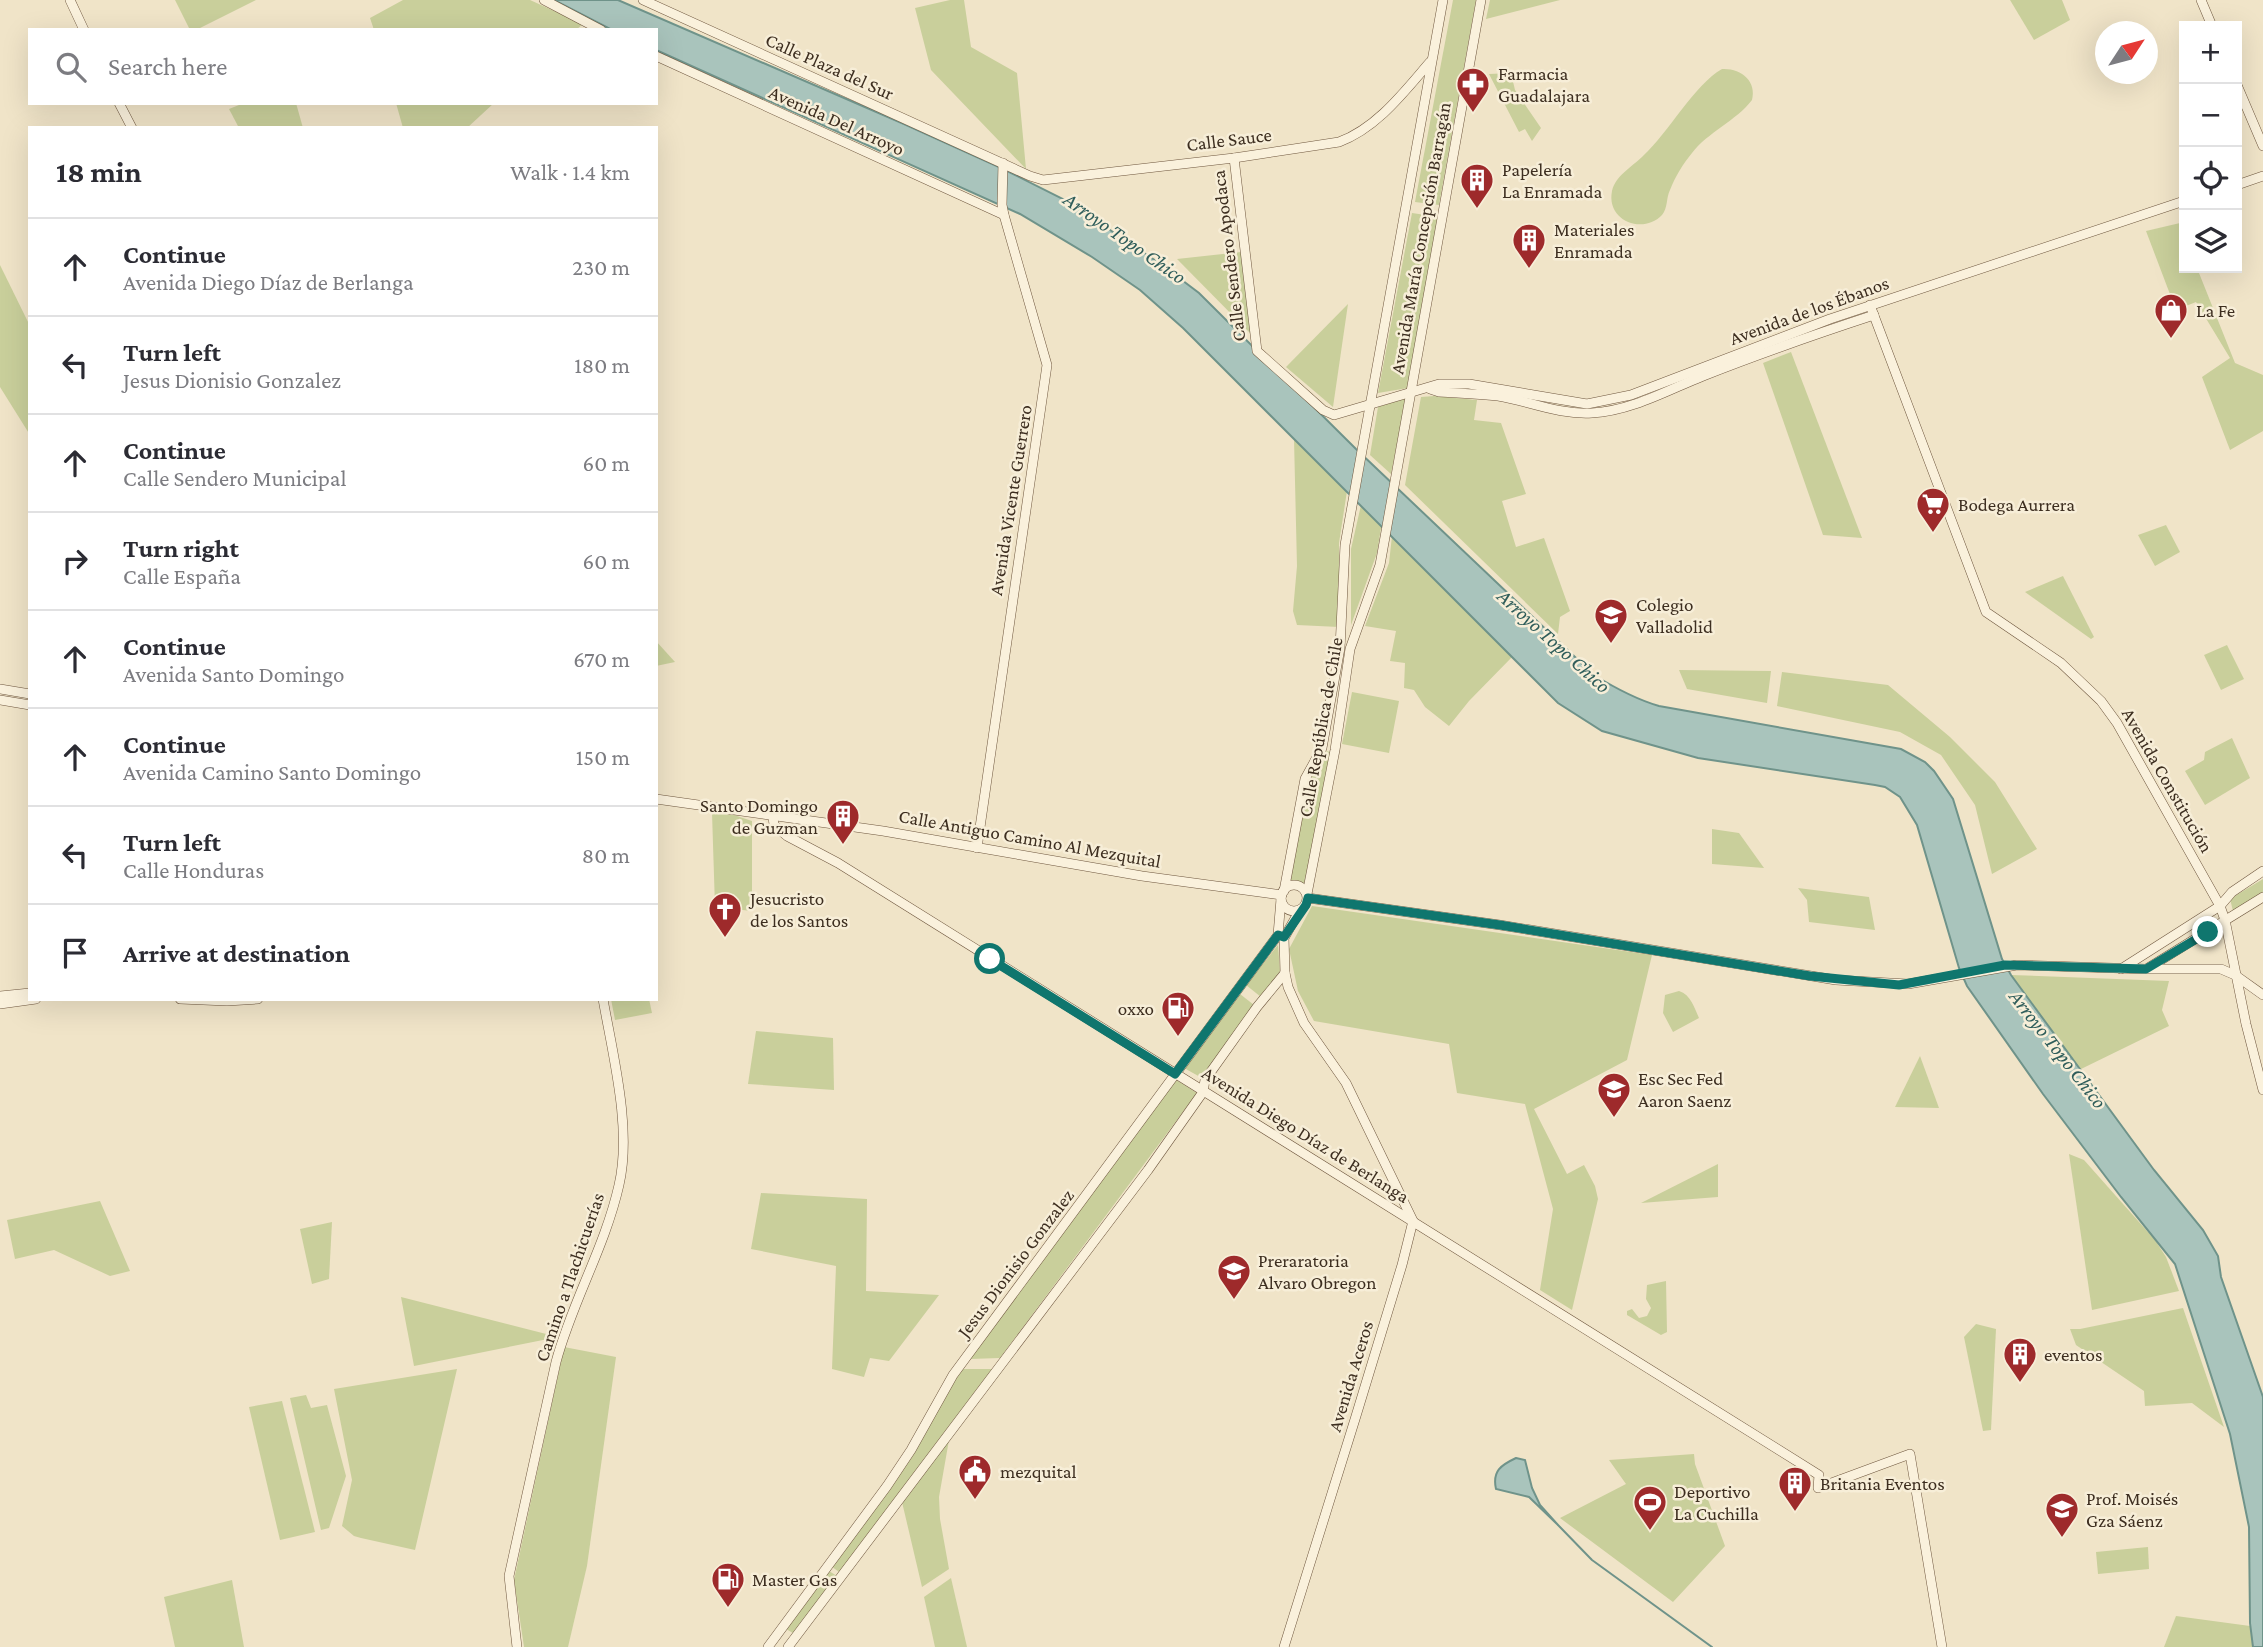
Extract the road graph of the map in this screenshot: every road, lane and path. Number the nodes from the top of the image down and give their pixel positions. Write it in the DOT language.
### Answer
graph roads {
  1 [pos="70,0"];
  2 [pos="544,0"];
  3 [pos="643,0"];
  4 [pos="1443,0"];
  5 [pos="1481,0"];
  6 [pos="2202,0"];
  7 [pos="2210,21"];
  8 [pos="83,28"];
  9 [pos="597,28"];
  10 [pos="658,57"];
  11 [pos="1431,61"];
  12 [pos="2242,97"];
  13 [pos="120,105"];
  14 [pos="131,126"];
  15 [pos="2263,146"];
  16 [pos="1234,158"];
  17 [pos="1003,168"];
  18 [pos="2263,176"];
  19 [pos="2242,183"];
  20 [pos="2179,203"];
  21 [pos="1003,210"];
  22 [pos="1872,310"];
  23 [pos="1410,393"];
  24 [pos="1370,405"];
  25 [pos="1362,449"];
  26 [pos="1387,528"];
  27 [pos="0,689"];
  28 [pos="28,694"];
  29 [pos="0,700"];
  30 [pos="28,705"];
  31 [pos="658,799"];
  32 [pos="773,817"];
  33 [pos="976,848"];
  34 [pos="2263,871"];
  35 [pos="1282,895"];
  36 [pos="1307,896"];
  37 [pos="2263,897"];
  38 [pos="2220,906"];
  39 [pos="1300,910"];
  40 [pos="2225,920"];
  41 [pos="1281,936"];
  42 [pos="2161,945"];
  43 [pos="2169,956"];
  44 [pos="2121,969"];
  45 [pos="2146,969"];
  46 [pos="1285,973"];
  47 [pos="2235,975"];
  48 [pos="28,993"];
  49 [pos="2263,995"];
  50 [pos="0,996"];
  51 [pos="28,1000"];
  52 [pos="603,1001"];
  53 [pos="0,1004"];
  54 [pos="1175,1074"];
  55 [pos="2263,1090"];
  56 [pos="1203,1092"];
  57 [pos="1413,1222"];
  58 [pos="517,1647"];
  59 [pos="768,1647"];
  60 [pos="788,1647"];
  61 [pos="1284,1647"];
  62 [pos="1942,1647"];
  1 -- 8 [label="street"];
  2 -- 9 [label="street"];
  3 -- 17 [label="street, Calle Plaza del Sur"];
  4 -- 11 [label="street, Avenida María Concepción Barragán"];
  5 -- 23 [label="street, Avenida María Concepción Barragán"];
  6 -- 7 [label="street"];
  10 -- 21 [label="street, Avenida Del Arroyo"];
  11 -- 16 [label="street, Calle Sauce"];
  11 -- 24 [label="street, Avenida María Concepción Barragán"];
  12 -- 15 [label="street"];
  13 -- 14 [label="street"];
  16 -- 17 [label="street, Calle Sauce"];
  16 -- 24 [label="street, Calle Sendero Apodaca"];
  17 -- 21 [label="street, Avenida Vicente Guerrero"];
  18 -- 19 [label="street"];
  20 -- 22 [label="street, Avenida de los Ébanos"];
  21 -- 33 [label="street, Avenida Vicente Guerrero"];
  22 -- 23 [label="street, Avenida de los Ébanos"];
  22 -- 38 [label="street, Avenida Constitución"];
  23 -- 24 [label="street"];
  23 -- 26 [label="street, Avenida María Concepción Barragán"];
  24 -- 25 [label="street, Avenida María Concepción Barragán"];
  25 -- 35 [label="street, Calle República de Chile"];
  26 -- 36 [label="street, Calle República de Chile"];
  27 -- 28 [label="street"];
  29 -- 30 [label="street"];
  31 -- 32 [label="street"];
  32 -- 33 [label="street, Calle Antiguo Camino Al Mezquital"];
  32 -- 54 [label="street, Avenida Diego Díaz de Berlanga"];
  33 -- 35 [label="street, Calle Antiguo Camino Al Mezquital"];
  34 -- 38 [label="street"];
  35 -- 36 [label="street"];
  35 -- 39 [label="street"];
  35 -- 41 [label="street"];
  36 -- 39 [label="street"];
  36 -- 44 [label="street"];
  37 -- 40 [label="street"];
  38 -- 40 [label="street, Avenida Constitución"];
  38 -- 42 [label="street"];
  39 -- 41 [label="street, Jesus Dionisio Gonzalez"];
  40 -- 43 [label="street"];
  40 -- 47 [label="street, Avenida Constitución"];
  41 -- 46 [label="street"];
  41 -- 54 [label="street, Jesus Dionisio Gonzalez"];
  42 -- 43 [label="street"];
  42 -- 44 [label="street"];
  43 -- 45 [label="street"];
  44 -- 45 [label="street"];
  45 -- 47 [label="street"];
  46 -- 56 [label="street"];
  46 -- 57 [label="street"];
  47 -- 49 [label="street"];
  47 -- 55 [label="street, Avenida Constitución"];
  48 -- 50 [label="street"];
  51 -- 53 [label="street"];
  52 -- 58 [label="street, Camino a Tlachicuerías"];
  54 -- 56 [label="street, Avenida Diego Díaz de Berlanga"];
  54 -- 59 [label="street, Jesus Dionisio Gonzalez"];
  56 -- 57 [label="street, Avenida Diego Díaz de Berlanga"];
  56 -- 60 [label="street"];
  57 -- 61 [label="street, Avenida Aceros"];
  57 -- 62 [label="street, Avenida Diego Díaz de Berlanga"];
}
